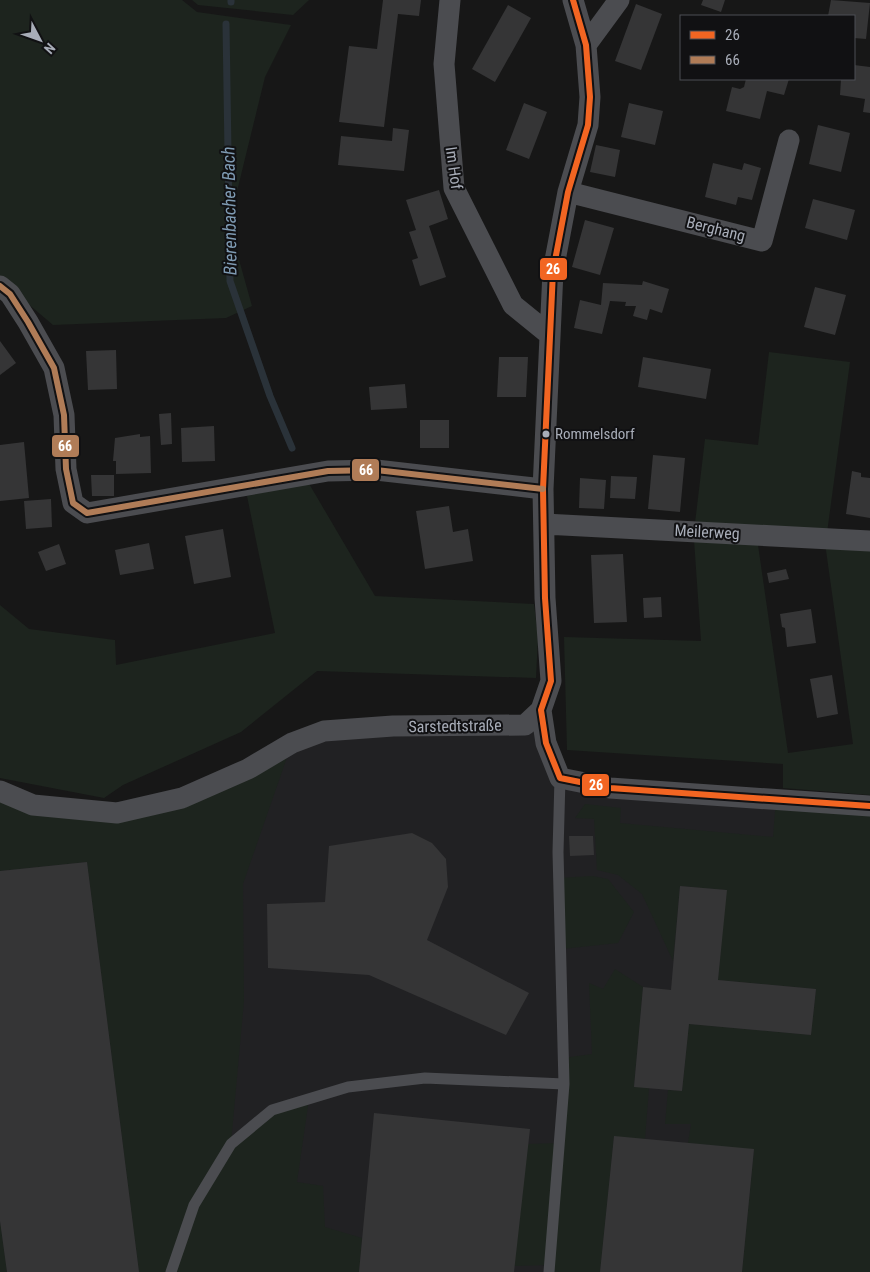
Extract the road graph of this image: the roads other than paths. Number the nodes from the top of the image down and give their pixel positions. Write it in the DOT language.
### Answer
graph roads {
  1 [pos="450,0"];
  2 [pos="573,0"];
  3 [pos="619,0"];
  4 [pos="586,45"];
  5 [pos="789,140"];
  6 [pos="568,192"];
  7 [pos="0,286"];
  8 [pos="550,335"];
  9 [pos="543,489"];
  10 [pos="544,524"];
  11 [pos="870,541"];
  12 [pos="541,710"];
  13 [pos="560,778"];
  14 [pos="0,791"];
  15 [pos="870,806"];
  16 [pos="564,1084"];
  17 [pos="171,1272"];
  18 [pos="549,1272"];
  1 -- 8 [label="street, Im Hof"];
  2 -- 4 [label="street"];
  3 -- 4 [label="street"];
  4 -- 6 [label="street"];
  5 -- 6 [label="street, Berghang"];
  6 -- 8 [label="street"];
  7 -- 9 [label="street"];
  8 -- 9 [label="street"];
  9 -- 10 [label="street"];
  10 -- 11 [label="street, Meilerweg"];
  10 -- 12 [label="street"];
  12 -- 13 [label="street"];
  12 -- 14 [label="street, Sarstedtstraße"];
  13 -- 15 [label="street"];
  13 -- 16 [label="lane"];
  16 -- 17 [label="lane"];
  16 -- 18 [label="lane"];
}
